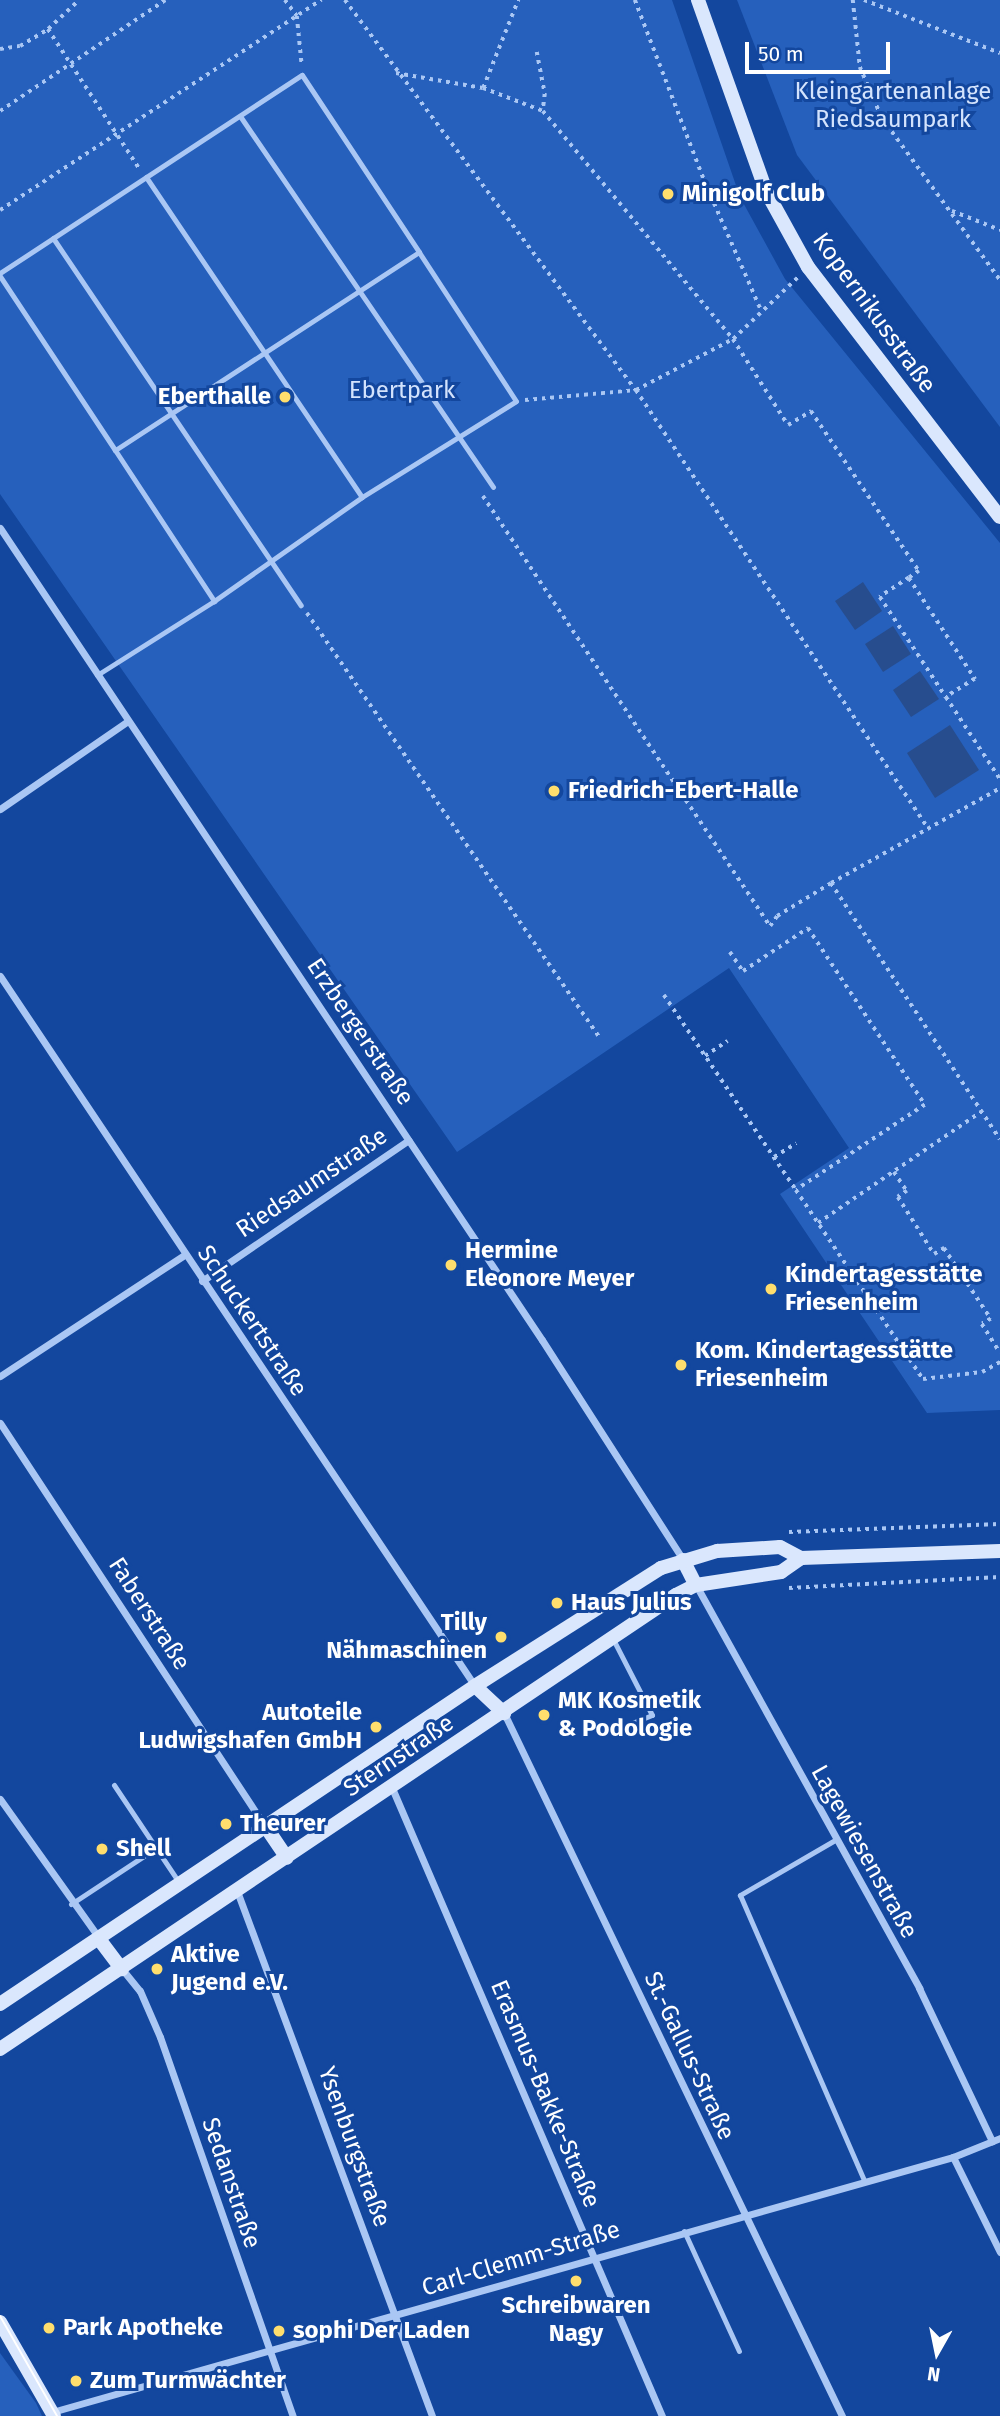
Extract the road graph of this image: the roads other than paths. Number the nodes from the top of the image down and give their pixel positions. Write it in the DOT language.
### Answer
graph roads {
  1 [pos="698,0"];
  2 [pos="240,116"];
  3 [pos="146,177"];
  4 [pos="53,238"];
  5 [pos="419,252"];
  6 [pos="0,274"];
  7 [pos="359,291"];
  8 [pos="262,354"];
  9 [pos="172,413"];
  10 [pos="458,437"];
  11 [pos="115,450"];
  12 [pos="493,487"];
  13 [pos="362,497"];
  14 [pos="1000,517"];
  15 [pos="0,528"];
  16 [pos="272,561"];
  17 [pos="214,601"];
  18 [pos="301,605"];
  19 [pos="97,675"];
  20 [pos="128,721"];
  21 [pos="0,809"];
  22 [pos="0,976"];
  23 [pos="409,1140"];
  24 [pos="184,1255"];
  25 [pos="202,1281"];
  26 [pos="0,1376"];
  27 [pos="0,1423"];
  28 [pos="1000,1551"];
  29 [pos="801,1558"];
  30 [pos="683,1560"];
  31 [pos="696,1585"];
  32 [pos="613,1640"];
  33 [pos="475,1686"];
  34 [pos="504,1713"];
  35 [pos="612,1731"];
  36 [pos="114,1785"];
  37 [pos="392,1788"];
  38 [pos="0,1800"];
  39 [pos="266,1827"];
  40 [pos="835,1840"];
  41 [pos="156,1848"];
  42 [pos="287,1858"];
  43 [pos="180,1884"];
  44 [pos="237,1891"];
  45 [pos="71,1904"];
  46 [pos="99,1939"];
  47 [pos="122,1969"];
  48 [pos="0,2004"];
  49 [pos="0,2049"];
  50 [pos="996,2139"];
  51 [pos="953,2157"];
  52 [pos="865,2182"];
  53 [pos="744,2216"];
  54 [pos="684,2231"];
  55 [pos="1000,2252"];
  56 [pos="593,2255"];
  57 [pos="396,2317"];
  58 [pos="0,2322"];
  59 [pos="739,2351"];
  60 [pos="270,2352"];
  61 [pos="53,2414"];
  62 [pos="293,2416"];
  63 [pos="432,2416"];
  64 [pos="663,2416"];
  65 [pos="842,2416"];
  1 -- 14 [label="main road, Kopernikusstraße"];
  2 -- 3 [label="lane"];
  2 -- 5 [label="lane"];
  2 -- 7 [label="lane"];
  3 -- 4 [label="lane"];
  3 -- 8 [label="lane"];
  4 -- 6 [label="lane"];
  4 -- 9 [label="lane"];
  5 -- 7 [label="lane"];
  5 -- 10 [label="lane"];
  6 -- 11 [label="lane"];
  7 -- 8 [label="lane"];
  7 -- 10 [label="lane"];
  8 -- 9 [label="lane"];
  8 -- 13 [label="lane"];
  9 -- 11 [label="lane"];
  9 -- 16 [label="lane"];
  10 -- 12 [label="lane"];
  10 -- 13 [label="lane"];
  11 -- 17 [label="lane"];
  13 -- 16 [label="lane"];
  15 -- 19 [label="street, Erzbergerstraße"];
  16 -- 17 [label="lane"];
  16 -- 18 [label="lane"];
  17 -- 19 [label="lane"];
  19 -- 20 [label="street, Erzbergerstraße"];
  20 -- 21 [label="street"];
  20 -- 23 [label="street, Erzbergerstraße"];
  22 -- 24 [label="street, Schuckertstraße"];
  23 -- 25 [label="street, Riedsaumstraße"];
  23 -- 30 [label="street, Erzbergerstraße"];
  24 -- 25 [label="street, Schuckertstraße"];
  24 -- 26 [label="street"];
  25 -- 33 [label="street, Schuckertstraße"];
  27 -- 39 [label="street, Faberstraße"];
  28 -- 29 [label="main road, Sternstraße"];
  29 -- 30 [label="main road, Sternstraße"];
  29 -- 31 [label="main road, Sternstraße"];
  30 -- 31 [label="main road"];
  30 -- 33 [label="main road, Sternstraße"];
  31 -- 32 [label="main road, Sternstraße"];
  31 -- 40 [label="street, Lagewiesenstraße"];
  32 -- 34 [label="main road, Sternstraße"];
  32 -- 35 [label="lane"];
  33 -- 34 [label="main road"];
  33 -- 39 [label="main road, Sternstraße"];
  34 -- 37 [label="main road, Sternstraße"];
  34 -- 53 [label="street, St.-Gallus-Straße"];
  36 -- 41 [label="lane"];
  37 -- 42 [label="main road, Sternstraße"];
  37 -- 56 [label="street, Erasmus-Bakke-Straße"];
  38 -- 45 [label="street"];
  39 -- 42 [label="main road"];
  39 -- 43 [label="main road, Sternstraße"];
  40 -- 50 [label="street, Lagewiesenstraße"];
  40 -- 52 [label="lane"];
  41 -- 43 [label="lane"];
  41 -- 45 [label="lane"];
  42 -- 44 [label="main road, Sternstraße"];
  43 -- 46 [label="main road, Sternstraße"];
  44 -- 47 [label="main road, Sternstraße"];
  44 -- 57 [label="street, Ysenburgstraße"];
  45 -- 46 [label="street"];
  46 -- 47 [label="main road"];
  46 -- 48 [label="main road, Sternstraße"];
  47 -- 49 [label="main road, Sternstraße"];
  47 -- 60 [label="street, Sedanstraße"];
  50 -- 51 [label="street, Carl-Clemm-Straße"];
  51 -- 52 [label="street, Carl-Clemm-Straße"];
  51 -- 55 [label="street"];
  52 -- 53 [label="street, Carl-Clemm-Straße"];
  53 -- 54 [label="street, Carl-Clemm-Straße"];
  53 -- 65 [label="street, St.-Gallus-Straße"];
  54 -- 56 [label="street, Carl-Clemm-Straße"];
  54 -- 59 [label="lane"];
  56 -- 57 [label="street, Carl-Clemm-Straße"];
  56 -- 64 [label="street, Erasmus-Bakke-Straße"];
  57 -- 60 [label="street, Carl-Clemm-Straße"];
  57 -- 63 [label="street, Ysenburgstraße"];
  58 -- 61 [label="main road"];
  60 -- 61 [label="street, Carl-Clemm-Straße"];
  60 -- 62 [label="street, Sedanstraße"];
}
